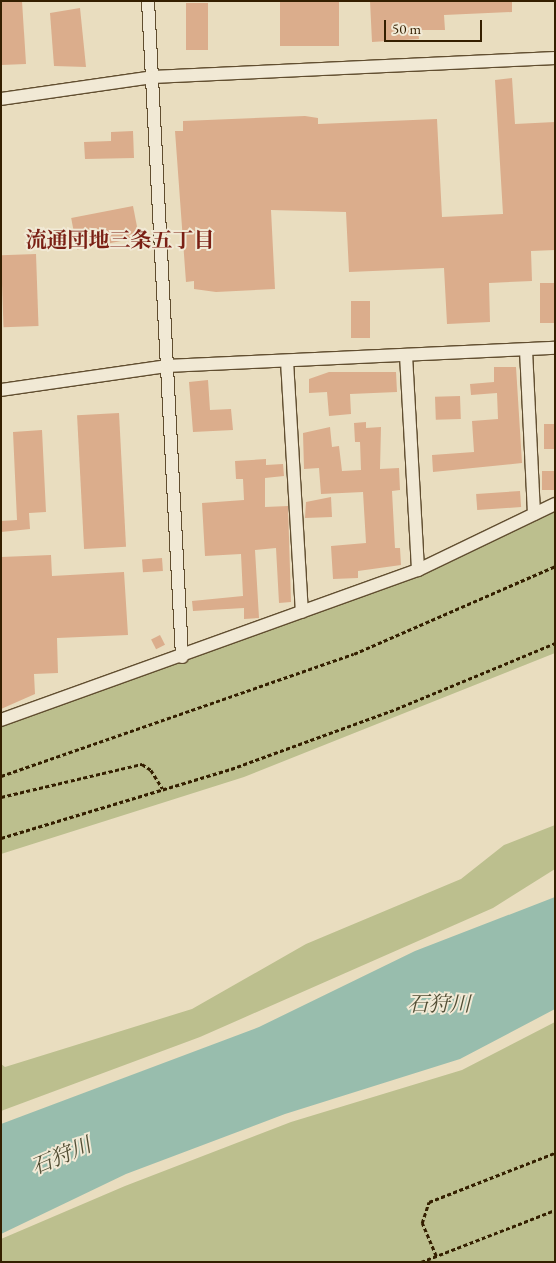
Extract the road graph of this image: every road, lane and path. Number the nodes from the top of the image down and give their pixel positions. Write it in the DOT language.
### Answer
graph roads {
  1 [pos="148,1"];
  2 [pos="555,58"];
  3 [pos="153,77"];
  4 [pos="1,100"];
  5 [pos="555,348"];
  6 [pos="526,350"];
  7 [pos="406,355"];
  8 [pos="287,361"];
  9 [pos="167,366"];
  10 [pos="1,390"];
  11 [pos="555,504"];
  12 [pos="534,514"];
  13 [pos="555,566"];
  14 [pos="418,570"];
  15 [pos="302,612"];
  16 [pos="555,643"];
  17 [pos="182,657"];
  18 [pos="1,720"];
  19 [pos="1,776"];
  20 [pos="163,789"];
  21 [pos="1,797"];
  22 [pos="1,838"];
  23 [pos="555,1153"];
  24 [pos="555,1210"];
  25 [pos="436,1256"];
  26 [pos="421,1262"];
  1 -- 3 [label="street"];
  2 -- 3 [label="street"];
  3 -- 4 [label="street"];
  3 -- 9 [label="street"];
  5 -- 6 [label="street"];
  6 -- 7 [label="street"];
  6 -- 12 [label="street"];
  7 -- 8 [label="street"];
  7 -- 14 [label="street"];
  8 -- 9 [label="street"];
  8 -- 15 [label="street"];
  9 -- 10 [label="street"];
  9 -- 17 [label="street"];
  11 -- 12 [label="street"];
  12 -- 14 [label="street"];
  13 -- 19 [label="path"];
  14 -- 15 [label="street"];
  15 -- 17 [label="street"];
  16 -- 20 [label="path"];
  17 -- 18 [label="street"];
  20 -- 21 [label="path"];
  20 -- 22 [label="path"];
  23 -- 25 [label="path"];
  24 -- 25 [label="path"];
  25 -- 26 [label="path"];
}
